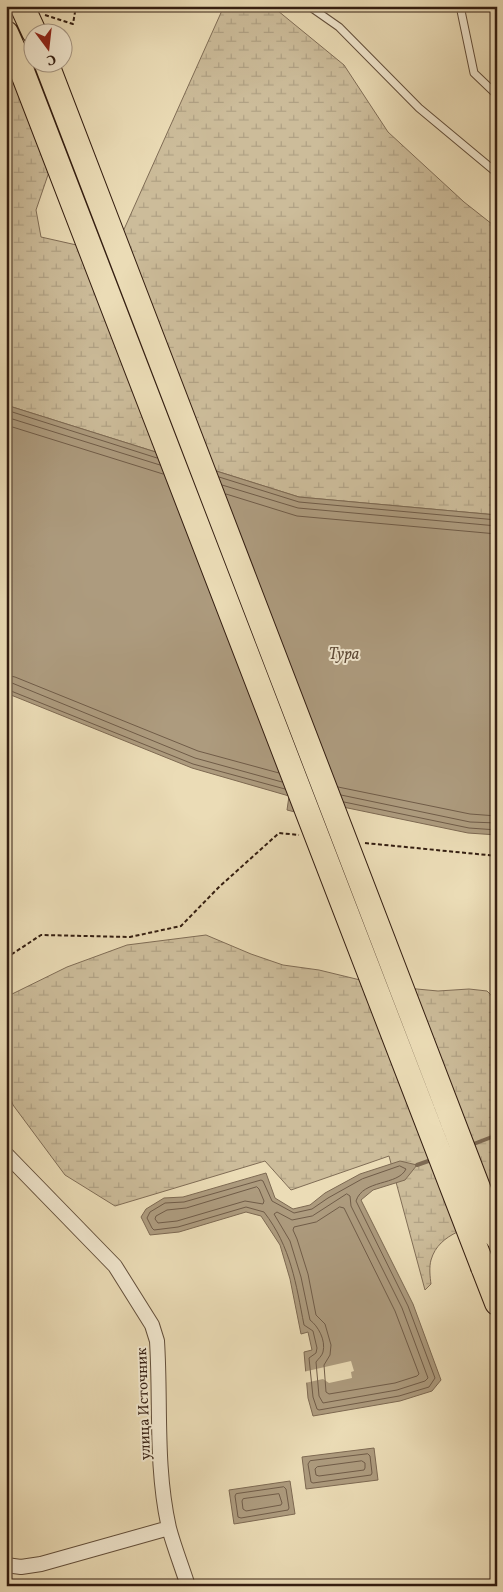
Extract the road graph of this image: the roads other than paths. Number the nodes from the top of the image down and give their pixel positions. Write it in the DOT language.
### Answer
graph roads {
  1 [pos="309,6"];
  2 [pos="460,6"];
  3 [pos="10,43"];
  4 [pos="50,72"];
  5 [pos="497,95"];
  6 [pos="497,173"];
  7 [pos="6,1154"];
  8 [pos="497,1237"];
  9 [pos="497,1303"];
  10 [pos="169,1528"];
  11 [pos="6,1565"];
  12 [pos="188,1586"];
  1 -- 6 [label="lane"];
  2 -- 5 [label="lane"];
  3 -- 9 [label="highway, bridge"];
  4 -- 8 [label="highway, bridge"];
  7 -- 10 [label="street, улица Источник"];
  10 -- 11 [label="street"];
  10 -- 12 [label="street, улица Источник"];
}
